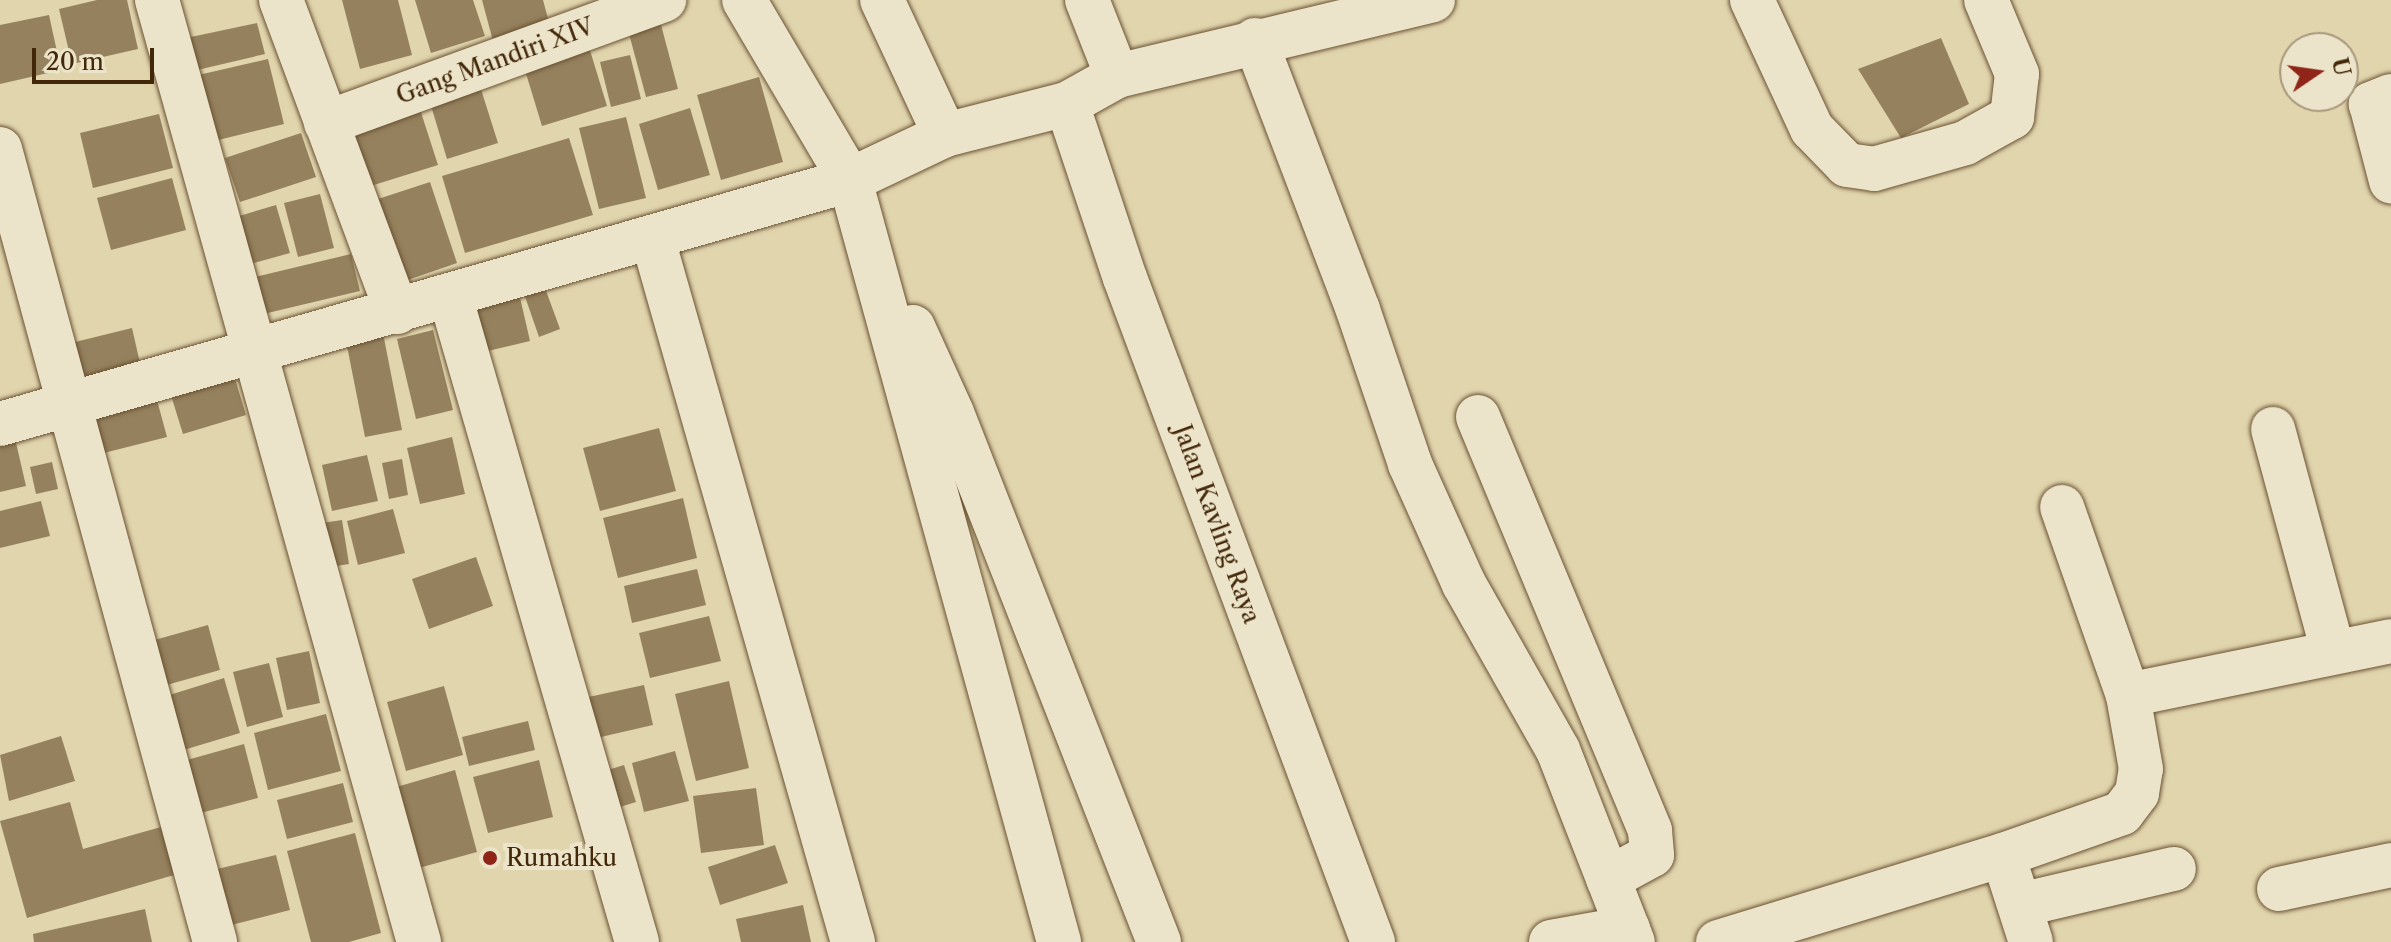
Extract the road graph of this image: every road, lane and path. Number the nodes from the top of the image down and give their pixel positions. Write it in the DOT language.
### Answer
graph roads {
  1 [pos="157,0"];
  2 [pos="281,0"];
  3 [pos="664,0"];
  4 [pos="744,0"];
  5 [pos="882,0"];
  6 [pos="1087,0"];
  7 [pos="1433,0"];
  8 [pos="1752,0"];
  9 [pos="1986,0"];
  10 [pos="1325,12"];
  11 [pos="1255,40"];
  12 [pos="1117,76"];
  13 [pos="2391,96"];
  14 [pos="1067,104"];
  15 [pos="326,123"];
  16 [pos="945,135"];
  17 [pos="0,149"];
  18 [pos="850,180"];
  19 [pos="2391,181"];
  20 [pos="653,240"];
  21 [pos="451,299"];
  22 [pos="397,312"];
  23 [pos="251,349"];
  24 [pos="69,400"];
  25 [pos="1478,417"];
  26 [pos="935,418"];
  27 [pos="0,424"];
  28 [pos="2273,429"];
  29 [pos="2062,507"];
  30 [pos="2391,641"];
  31 [pos="2333,652"];
  32 [pos="2128,695"];
  33 [pos="2003,855"];
  34 [pos="2391,865"];
  35 [pos="2174,869"];
  36 [pos="1608,879"];
  37 [pos="2279,889"];
  38 [pos="2026,924"];
  39 [pos="1630,935"];
  40 [pos="215,942"];
  41 [pos="419,942"];
  42 [pos="637,942"];
  43 [pos="853,942"];
  44 [pos="1059,942"];
  45 [pos="1159,942"];
  46 [pos="1373,942"];
  47 [pos="1551,942"];
  48 [pos="1718,942"];
  1 -- 23 [label="street"];
  2 -- 15 [label="street"];
  3 -- 15 [label="street, Gang Mandiri XIV"];
  4 -- 18 [label="street"];
  5 -- 16 [label="street"];
  6 -- 12 [label="street"];
  7 -- 10 [label="street"];
  8 -- 9 [label="street"];
  10 -- 11 [label="street"];
  11 -- 12 [label="street"];
  11 -- 36 [label="street"];
  12 -- 14 [label="street"];
  13 -- 19 [label="street"];
  14 -- 16 [label="street"];
  14 -- 46 [label="street, Jalan Kavling Raya"];
  15 -- 22 [label="street"];
  16 -- 18 [label="street"];
  17 -- 24 [label="street"];
  18 -- 20 [label="street"];
  18 -- 26 [label="street"];
  20 -- 21 [label="street"];
  20 -- 43 [label="street"];
  21 -- 22 [label="street"];
  21 -- 42 [label="street"];
  22 -- 23 [label="street"];
  23 -- 24 [label="street"];
  23 -- 41 [label="street"];
  24 -- 27 [label="street"];
  24 -- 40 [label="street"];
  25 -- 36 [label="street"];
  26 -- 44 [label="street"];
  26 -- 45 [label="street"];
  28 -- 31 [label="street"];
  29 -- 32 [label="street"];
  30 -- 31 [label="street"];
  31 -- 32 [label="street"];
  32 -- 33 [label="street"];
  33 -- 38 [label="street"];
  33 -- 48 [label="street"];
  34 -- 37 [label="street"];
  35 -- 38 [label="street"];
  36 -- 39 [label="street"];
  39 -- 47 [label="street"];
}
